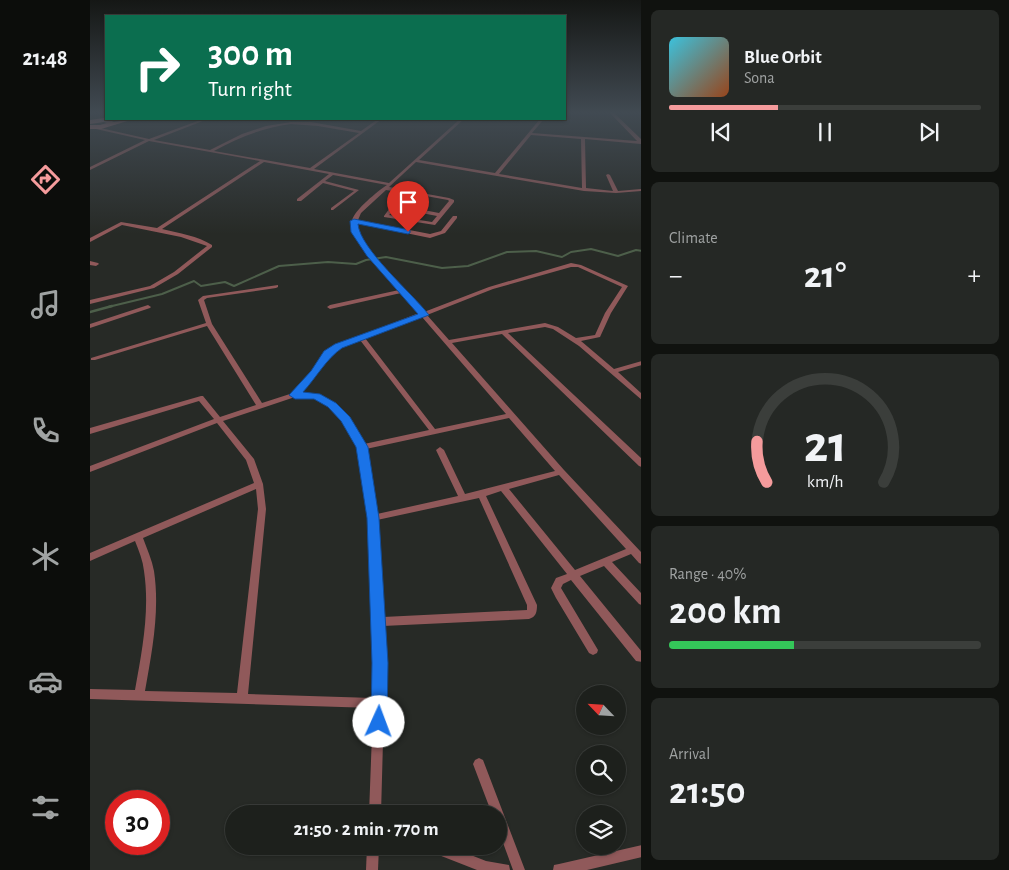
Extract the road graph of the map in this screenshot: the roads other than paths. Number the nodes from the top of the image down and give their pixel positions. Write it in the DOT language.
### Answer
graph roads {
  1 [pos="123,153"];
  2 [pos="219,153"];
  3 [pos="334,153"];
  4 [pos="424,153"];
  5 [pos="514,153"];
  6 [pos="583,153"];
  7 [pos="263,161"];
  8 [pos="415,161"];
  9 [pos="90,169"];
  10 [pos="311,169"];
  11 [pos="333,173"];
  12 [pos="496,175"];
  13 [pos="608,175"];
  14 [pos="322,182"];
  15 [pos="390,184"];
  16 [pos="386,188"];
  17 [pos="584,190"];
  18 [pos="641,190"];
  19 [pos="408,192"];
  20 [pos="616,192"];
  21 [pos="299,200"];
  22 [pos="394,206"];
  23 [pos="333,209"];
  24 [pos="441,215"];
  25 [pos="455,217"];
  26 [pos="354,221"];
  27 [pos="158,230"];
  28 [pos="90,240"];
  29 [pos="276,286"];
  30 [pos="403,292"];
  31 [pos="90,302"];
  32 [pos="148,307"];
  33 [pos="330,307"];
  34 [pos="424,315"];
  35 [pos="209,324"];
  36 [pos="90,326"];
  37 [pos="503,332"];
  38 [pos="361,338"];
  39 [pos="575,340"];
  40 [pos="448,342"];
  41 [pos="93,359"];
  42 [pos="641,363"];
  43 [pos="612,372"];
  44 [pos="295,395"];
  45 [pos="641,397"];
  46 [pos="260,405"];
  47 [pos="511,415"];
  48 [pos="218,420"];
  49 [pos="90,431"];
  50 [pos="434,432"];
  51 [pos="362,447"];
  52 [pos="440,450"];
  53 [pos="641,463"];
  54 [pos="90,469"];
  55 [pos="561,472"];
  56 [pos="259,484"];
  57 [pos="503,488"];
  58 [pos="481,494"];
  59 [pos="463,498"];
  60 [pos="373,518"];
  61 [pos="138,537"];
  62 [pos="632,550"];
  63 [pos="90,557"];
  64 [pos="641,559"];
  65 [pos="605,561"];
  66 [pos="572,576"];
  67 [pos="641,601"];
  68 [pos="378,622"];
  69 [pos="593,650"];
  70 [pos="640,658"];
  71 [pos="90,694"];
  72 [pos="139,695"];
  73 [pos="242,698"];
  74 [pos="380,703"];
  75 [pos="479,764"];
  76 [pos="375,805"];
  77 [pos="494,805"];
  78 [pos="507,839"];
  79 [pos="641,851"];
  80 [pos="373,855"];
  81 [pos="454,855"];
  82 [pos="372,870"];
  83 [pos="504,870"];
  84 [pos="519,870"];
  85 [pos="558,870"];
  1 -- 9 [label="street"];
  2 -- 7 [label="street"];
  3 -- 10 [label="street"];
  4 -- 8 [label="street"];
  5 -- 12 [label="street"];
  6 -- 17 [label="street"];
  7 -- 10 [label="street"];
  7 -- 27 [label="street"];
  8 -- 12 [label="street"];
  8 -- 15 [label="street"];
  10 -- 11 [label="street"];
  11 -- 14 [label="street"];
  11 -- 15 [label="street"];
  12 -- 17 [label="street"];
  13 -- 20 [label="street"];
  14 -- 21 [label="street"];
  14 -- 23 [label="street"];
  15 -- 16 [label="street"];
  16 -- 19 [label="street"];
  16 -- 26 [label="street"];
  17 -- 20 [label="street"];
  18 -- 20 [label="street"];
  19 -- 22 [label="street"];
  19 -- 24 [label="street"];
  22 -- 24 [label="street"];
  22 -- 24 [label="street"];
  25 -- 26 [label="street"];
  26 -- 30 [label="street"];
  27 -- 28 [label="street"];
  27 -- 31 [label="street"];
  29 -- 35 [label="street"];
  30 -- 33 [label="street"];
  30 -- 34 [label="street"];
  32 -- 36 [label="street"];
  34 -- 38 [label="street"];
  34 -- 39 [label="street"];
  34 -- 40 [label="street"];
  35 -- 41 [label="street"];
  35 -- 46 [label="street"];
  37 -- 39 [label="street"];
  37 -- 40 [label="street"];
  37 -- 53 [label="street"];
  38 -- 44 [label="street"];
  38 -- 50 [label="street"];
  39 -- 43 [label="street"];
  40 -- 47 [label="street"];
  42 -- 43 [label="street"];
  43 -- 45 [label="street"];
  44 -- 46 [label="street"];
  44 -- 51 [label="street"];
  46 -- 48 [label="street"];
  47 -- 50 [label="street"];
  47 -- 55 [label="street"];
  48 -- 49 [label="street"];
  48 -- 54 [label="street"];
  48 -- 56 [label="street"];
  50 -- 51 [label="street"];
  51 -- 60 [label="street"];
  52 -- 59 [label="street"];
  55 -- 57 [label="street"];
  55 -- 62 [label="street"];
  56 -- 61 [label="street"];
  56 -- 73 [label="street"];
  57 -- 58 [label="street"];
  57 -- 66 [label="street"];
  58 -- 59 [label="street"];
  58 -- 68 [label="street"];
  59 -- 60 [label="street"];
  60 -- 68 [label="street"];
  61 -- 63 [label="street"];
  61 -- 72 [label="street"];
  62 -- 64 [label="street"];
  62 -- 65 [label="street"];
  65 -- 66 [label="street"];
  65 -- 67 [label="street"];
  66 -- 69 [label="street"];
  66 -- 70 [label="street"];
  68 -- 74 [label="street"];
  71 -- 72 [label="street"];
  72 -- 73 [label="street"];
  73 -- 74 [label="street"];
  74 -- 76 [label="street"];
  75 -- 77 [label="street"];
  78 -- 84 [label="street"];
  79 -- 85 [label="street"];
  80 -- 82 [label="street"];
  81 -- 83 [label="street"];
}
